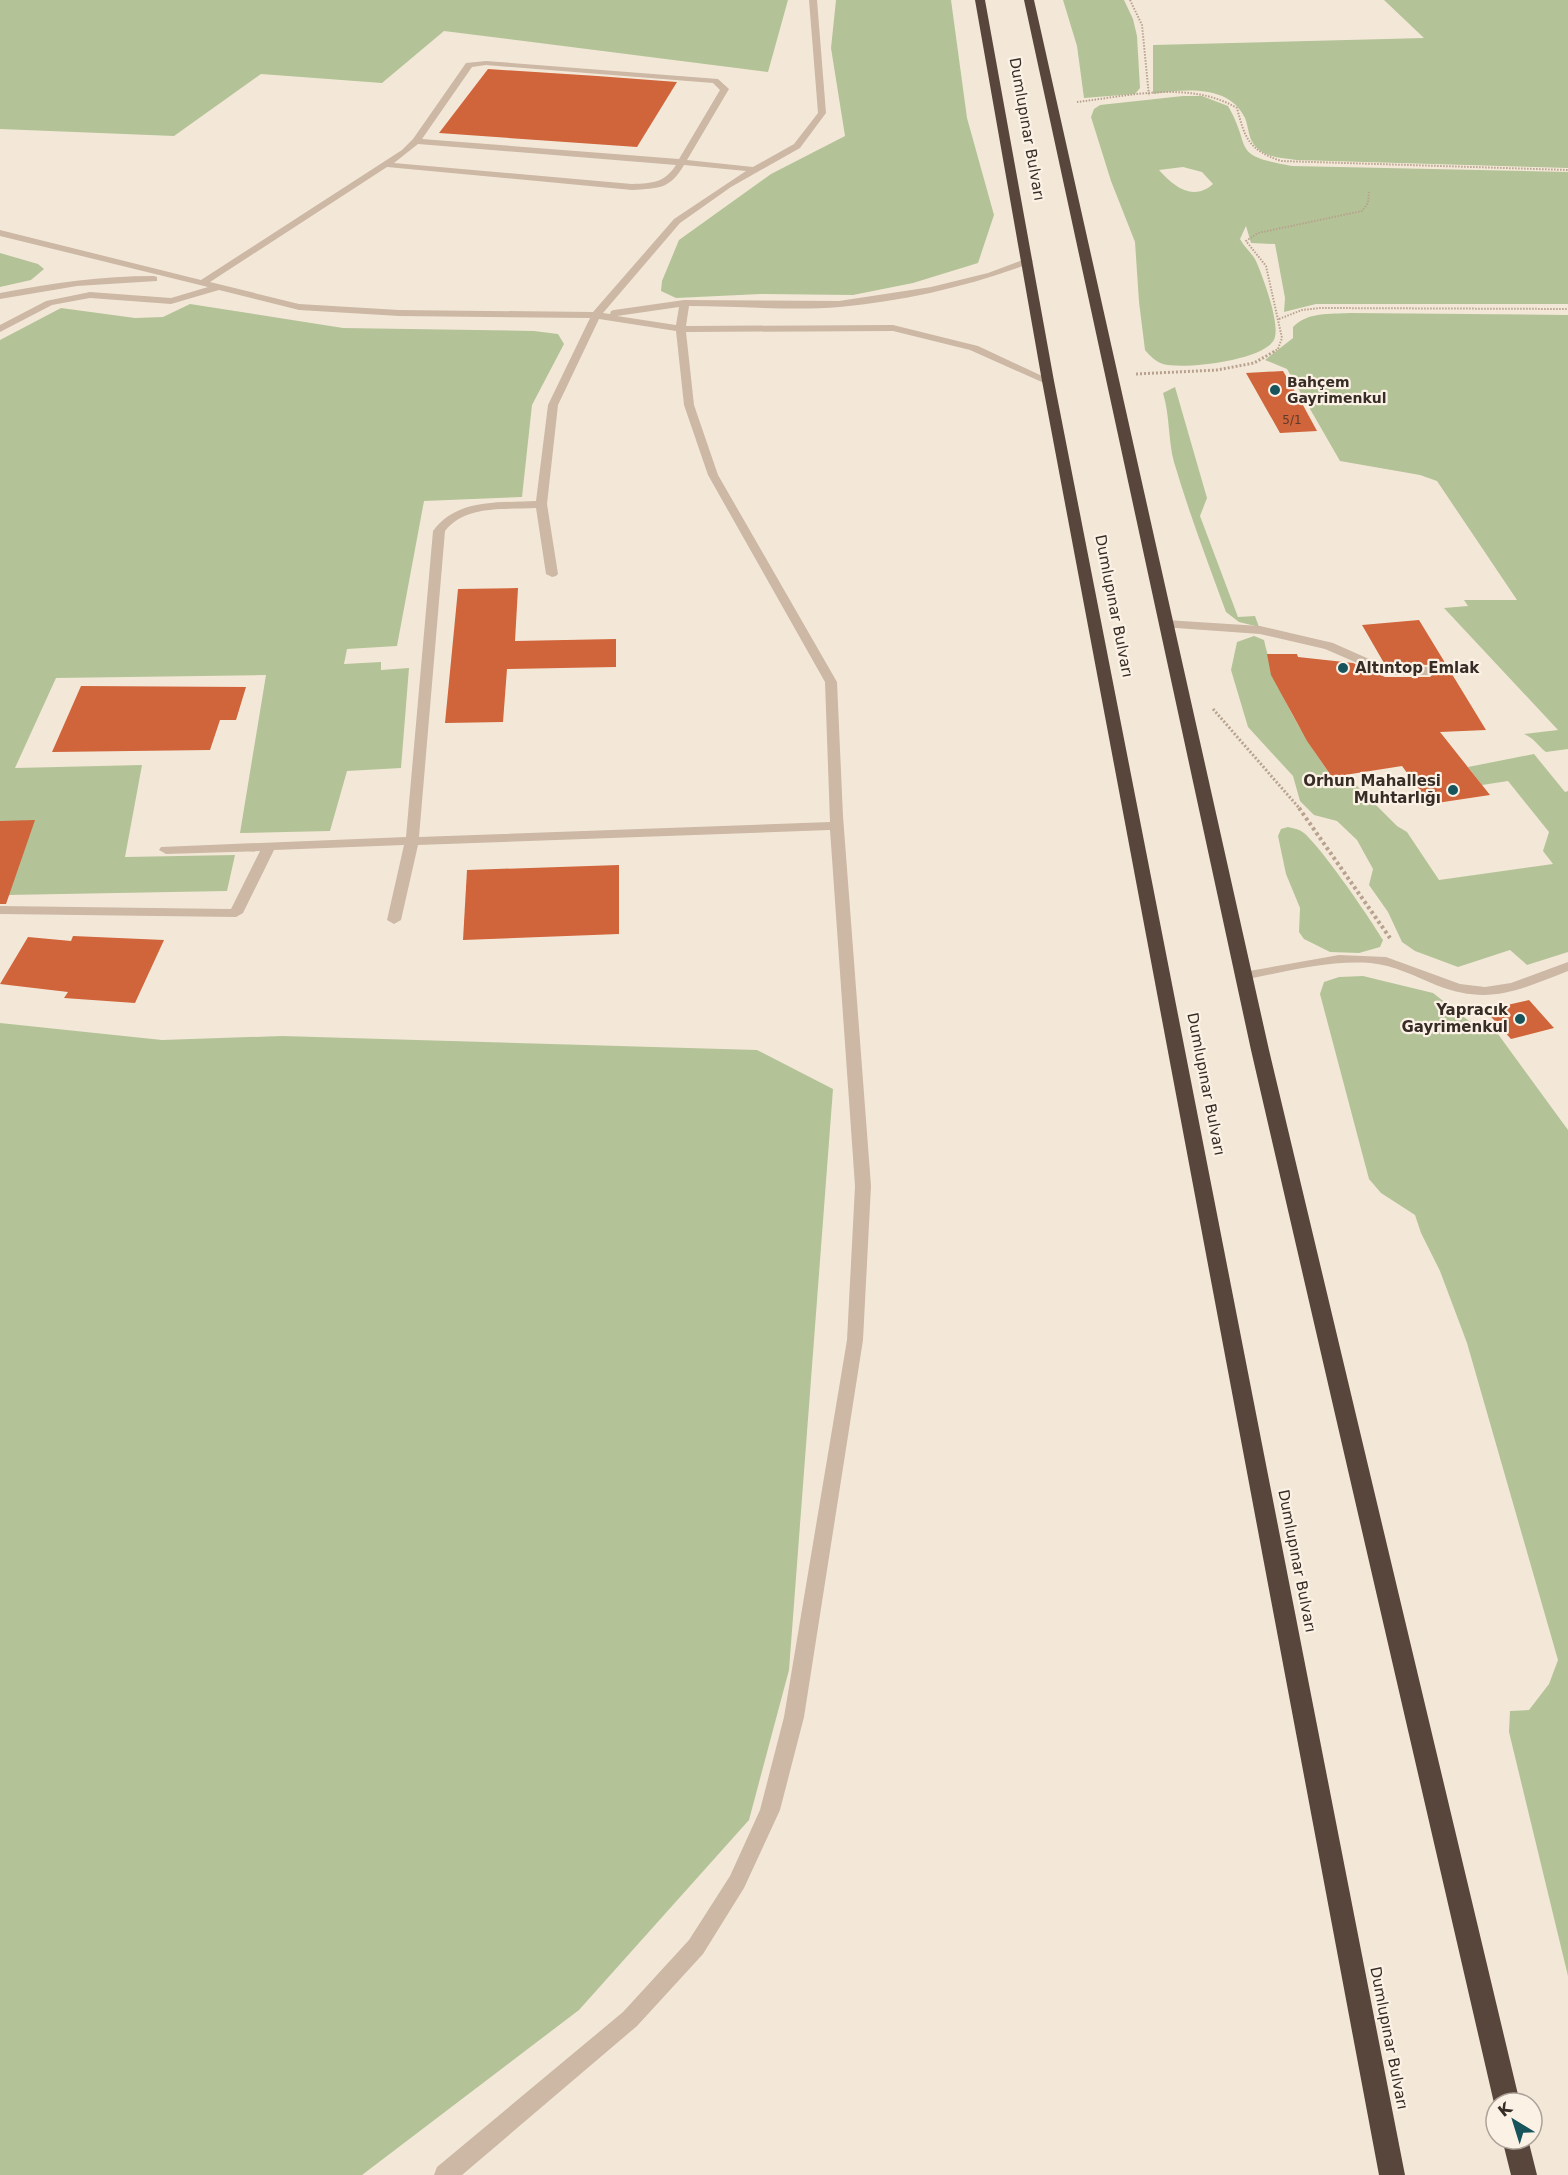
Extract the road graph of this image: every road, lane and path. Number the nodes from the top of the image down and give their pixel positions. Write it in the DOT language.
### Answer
graph roads {
  1 [pos="813,0"];
  2 [pos="980,0"];
  3 [pos="1029,0"];
  4 [pos="1130,0"];
  5 [pos="1149,96"];
  6 [pos="1052,104"];
  7 [pos="416,141"];
  8 [pos="681,162"];
  9 [pos="388,165"];
  10 [pos="754,170"];
  11 [pos="1568,170"];
  12 [pos="1369,192"];
  13 [pos="0,233"];
  14 [pos="1028,261"];
  15 [pos="184,280"];
  16 [pos="201,284"];
  17 [pos="216,288"];
  18 [pos="0,296"];
  19 [pos="684,303"];
  20 [pos="1568,309"];
  21 [pos="596,315"];
  22 [pos="1279,319"];
  23 [pos="0,329"];
  24 [pos="681,329"];
  25 [pos="1112,375"];
  26 [pos="1048,381"];
  27 [pos="541,504"];
  28 [pos="552,573"];
  29 [pos="1166,624"];
  30 [pos="1176,671"];
  31 [pos="1429,671"];
  32 [pos="837,826"];
  33 [pos="411,840"];
  34 [pos="269,846"];
  35 [pos="166,850"];
  36 [pos="0,910"];
  37 [pos="394,920"];
  38 [pos="1568,966"];
  39 [pos="1426,975"];
  40 [pos="1243,976"];
  41 [pos="1504,2091"];
  42 [pos="1518,2151"];
  43 [pos="445,2175"];
  44 [pos="1392,2175"];
  45 [pos="1524,2175"];
  1 -- 10 [label="street"];
  2 -- 14 [label="highway, Dumlupınar Bulvarı"];
  3 -- 6 [label="highway, Dumlupınar Bulvarı"];
  4 -- 5 [label="path"];
  5 -- 6 [label="path"];
  5 -- 11 [label="path"];
  6 -- 25 [label="highway, Dumlupınar Bulvarı"];
  7 -- 8 [label="street"];
  7 -- 8 [label="street"];
  7 -- 9 [label="street"];
  8 -- 9 [label="street"];
  8 -- 10 [label="street"];
  9 -- 16 [label="street"];
  10 -- 21 [label="street"];
  12 -- 22 [label="path"];
  13 -- 15 [label="street"];
  14 -- 19 [label="street"];
  14 -- 26 [label="highway, Dumlupınar Bulvarı"];
  15 -- 16 [label="street"];
  15 -- 18 [label="street"];
  16 -- 17 [label="street"];
  17 -- 21 [label="street"];
  17 -- 23 [label="street"];
  19 -- 21 [label="street"];
  19 -- 24 [label="street"];
  20 -- 22 [label="path"];
  21 -- 24 [label="street"];
  21 -- 27 [label="street"];
  22 -- 25 [label="path"];
  24 -- 26 [label="street"];
  24 -- 32 [label="street"];
  25 -- 29 [label="highway, Dumlupınar Bulvarı"];
  26 -- 44 [label="highway, Dumlupınar Bulvarı"];
  27 -- 28 [label="street"];
  27 -- 33 [label="street"];
  29 -- 30 [label="highway, Dumlupınar Bulvarı"];
  29 -- 31 [label="street"];
  30 -- 39 [label="path"];
  30 -- 40 [label="highway, Dumlupınar Bulvarı"];
  32 -- 33 [label="street"];
  32 -- 43 [label="street"];
  33 -- 34 [label="street"];
  33 -- 37 [label="street"];
  34 -- 35 [label="street"];
  34 -- 36 [label="street"];
  38 -- 39 [label="street"];
  39 -- 40 [label="street"];
  40 -- 41 [label="highway, Dumlupınar Bulvarı"];
  42 -- 45 [label="highway"];
}
